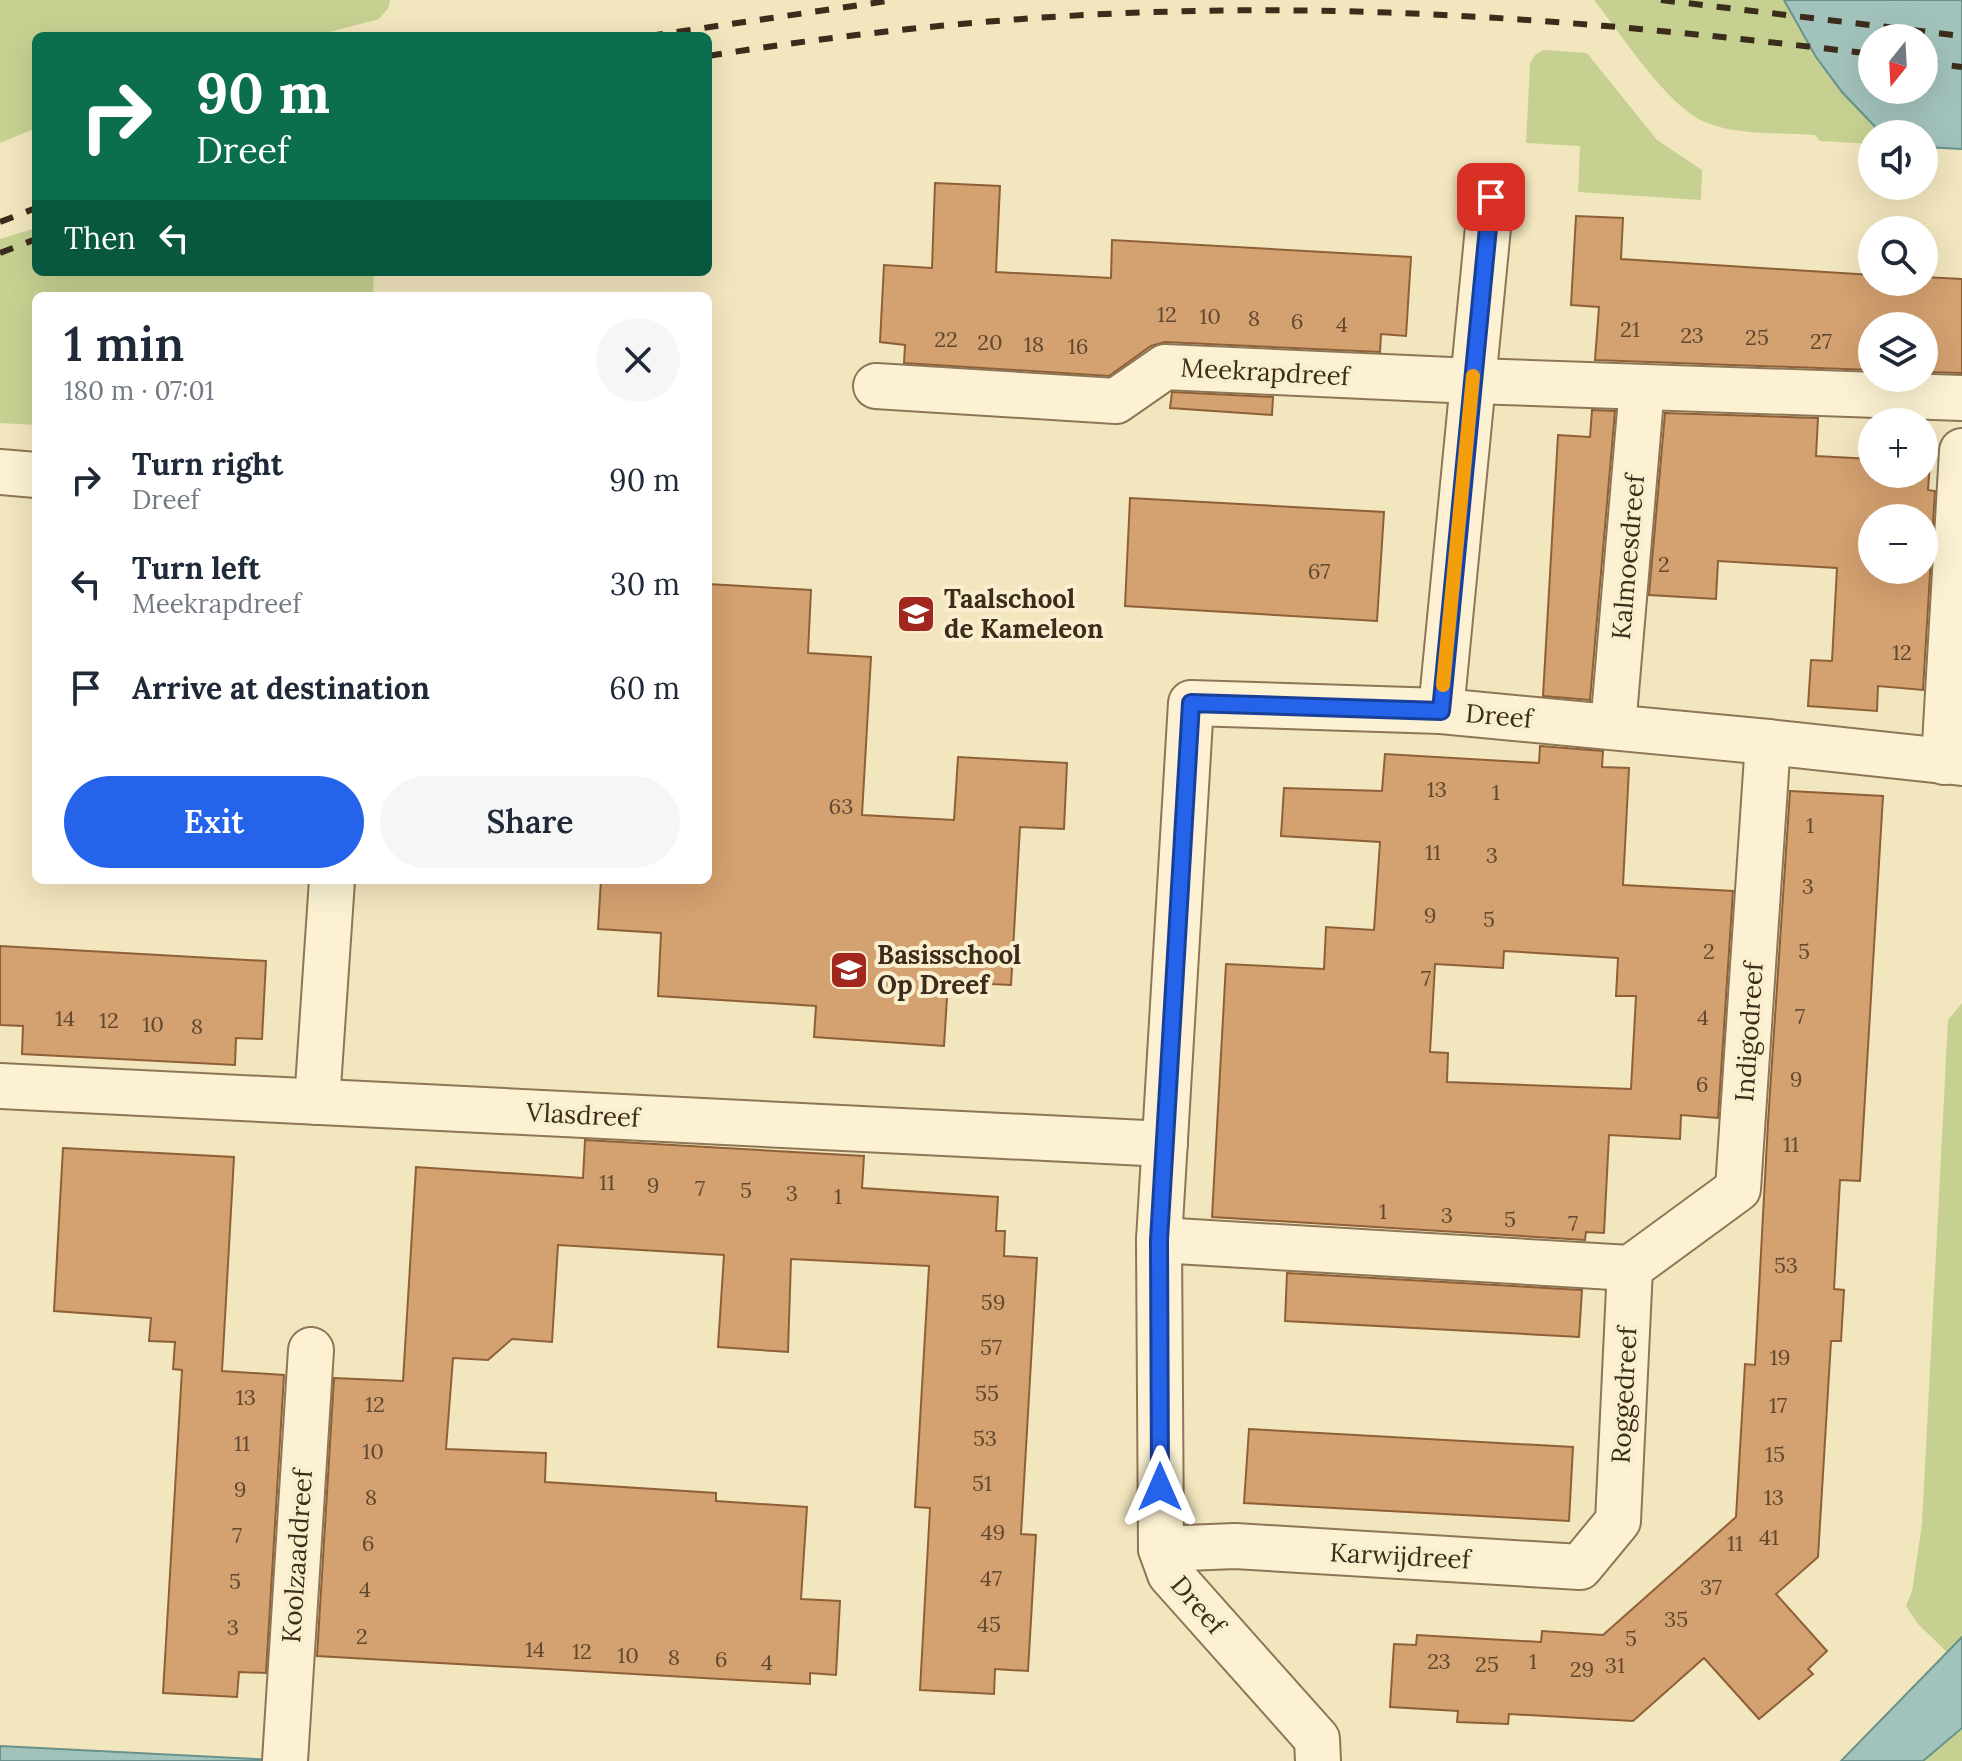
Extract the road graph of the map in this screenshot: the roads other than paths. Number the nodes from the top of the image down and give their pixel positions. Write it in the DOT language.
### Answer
graph roads {
  1 [pos="1491,197"];
  2 [pos="1473,381"];
  3 [pos="876,386"];
  4 [pos="1642,387"];
  5 [pos="1962,398"];
  6 [pos="1962,451"];
  7 [pos="0,472"];
  8 [pos="32,475"];
  9 [pos="1441,711"];
  10 [pos="1613,727"];
  11 [pos="1768,742"];
  12 [pos="1953,763"];
  13 [pos="332,884"];
  14 [pos="0,1086"];
  15 [pos="317,1102"];
  16 [pos="1165,1144"];
  17 [pos="1159,1240"];
  18 [pos="1630,1268"];
  19 [pos="311,1350"];
  20 [pos="1618,1521"];
  21 [pos="1161,1549"];
  22 [pos="287,1748"];
  23 [pos="1318,1750"];
  1 -- 2 [label="street"];
  2 -- 3 [label="street, Meekrapdreef"];
  2 -- 4 [label="street"];
  2 -- 9 [label="street"];
  4 -- 5 [label="street"];
  4 -- 10 [label="street, Kalmoesdreef"];
  6 -- 12 [label="street"];
  7 -- 8 [label="street"];
  9 -- 10 [label="street, Dreef"];
  9 -- 16 [label="street, Dreef"];
  10 -- 11 [label="street, Dreef"];
  11 -- 12 [label="street, Dreef"];
  11 -- 18 [label="street, Indigodreef"];
  13 -- 15 [label="street"];
  14 -- 15 [label="street, Vlasdreef"];
  15 -- 16 [label="street, Vlasdreef"];
  16 -- 17 [label="street, Dreef"];
  17 -- 18 [label="street"];
  17 -- 21 [label="street, Dreef"];
  18 -- 20 [label="street, Roggedreef"];
  19 -- 22 [label="street, Koolzaaddreef"];
  20 -- 21 [label="street, Karwijdreef"];
  21 -- 23 [label="street, Dreef"];
}
